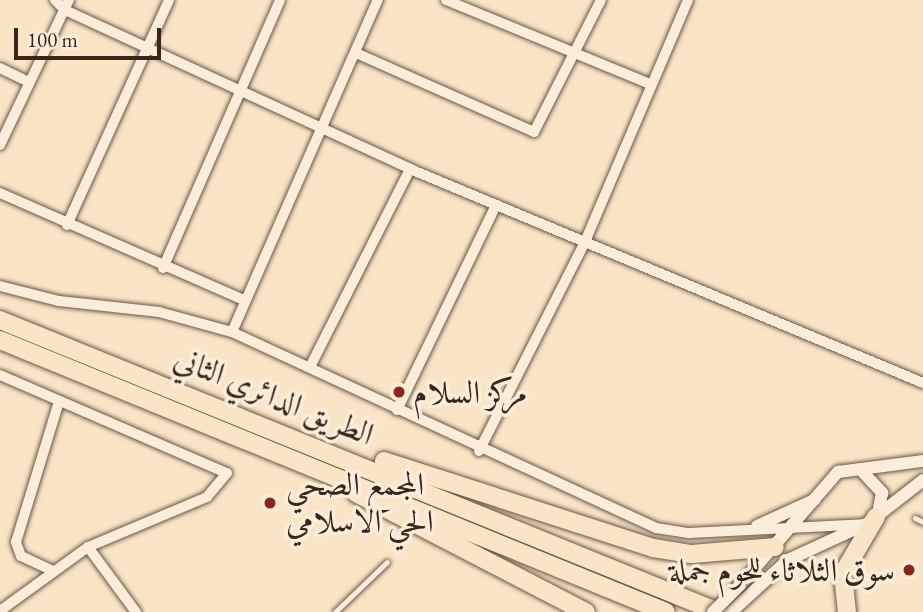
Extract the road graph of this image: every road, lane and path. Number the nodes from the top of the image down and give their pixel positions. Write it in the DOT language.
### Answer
graph roads {
  1 [pos="55,0"];
  2 [pos="169,0"];
  3 [pos="280,0"];
  4 [pos="379,0"];
  5 [pos="446,0"];
  6 [pos="601,0"];
  7 [pos="688,0"];
  8 [pos="67,5"];
  9 [pos="146,49"];
  10 [pos="356,53"];
  11 [pos="575,55"];
  12 [pos="0,68"];
  13 [pos="29,82"];
  14 [pos="650,84"];
  15 [pos="240,90"];
  16 [pos="321,126"];
  17 [pos="0,145"];
  18 [pos="410,169"];
  19 [pos="0,193"];
  20 [pos="496,205"];
  21 [pos="67,225"];
  22 [pos="584,244"];
  23 [pos="163,268"];
  24 [pos="0,286"];
  25 [pos="243,300"];
  26 [pos="0,320"];
  27 [pos="232,332"];
  28 [pos="0,341"];
  29 [pos="311,365"];
  30 [pos="0,375"];
  31 [pos="923,383"];
  32 [pos="59,401"];
  33 [pos="397,410"];
  34 [pos="319,446"];
  35 [pos="479,451"];
  36 [pos="923,461"];
  37 [pos="317,469"];
  38 [pos="859,469"];
  39 [pos="923,480"];
  40 [pos="906,490"];
  41 [pos="923,491"];
  42 [pos="814,500"];
  43 [pos="915,518"];
  44 [pos="872,520"];
  45 [pos="923,522"];
  46 [pos="798,523"];
  47 [pos="763,526"];
  48 [pos="776,546"];
  49 [pos="88,547"];
  50 [pos="387,562"];
  51 [pos="51,570"];
  52 [pos="744,589"];
  53 [pos="0,611"];
  54 [pos="136,612"];
  55 [pos="335,612"];
  56 [pos="586,612"];
  57 [pos="666,612"];
  58 [pos="716,612"];
  59 [pos="731,612"];
  60 [pos="847,612"];
  1 -- 8 [label="street"];
  2 -- 9 [label="street"];
  3 -- 15 [label="street"];
  4 -- 10 [label="street"];
  5 -- 11 [label="street"];
  6 -- 11 [label="street"];
  7 -- 14 [label="street"];
  8 -- 9 [label="street"];
  8 -- 13 [label="street"];
  9 -- 15 [label="street"];
  9 -- 21 [label="street"];
  10 -- 11 [label="street"];
  10 -- 16 [label="street"];
  11 -- 14 [label="street"];
  12 -- 13 [label="street"];
  13 -- 17 [label="street"];
  14 -- 22 [label="street"];
  15 -- 16 [label="street"];
  15 -- 23 [label="street"];
  16 -- 18 [label="street"];
  16 -- 25 [label="street"];
  18 -- 20 [label="street"];
  18 -- 29 [label="street"];
  19 -- 21 [label="street"];
  20 -- 22 [label="street"];
  20 -- 33 [label="street"];
  21 -- 23 [label="street"];
  22 -- 31 [label="street"];
  22 -- 35 [label="street"];
  23 -- 25 [label="street"];
  24 -- 27 [label="street"];
  25 -- 27 [label="street"];
  26 -- 34 [label="highway, الطريق الدائري الثاني"];
  27 -- 29 [label="street"];
  28 -- 37 [label="highway, الطريق الدائري الثاني"];
  29 -- 33 [label="street"];
  30 -- 32 [label="street"];
  32 -- 49 [label="street"];
  32 -- 51 [label="street"];
  33 -- 35 [label="street"];
  34 -- 48 [label="highway"];
  34 -- 58 [label="highway, الطريق الدائري الثاني"];
  35 -- 47 [label="street"];
  36 -- 38 [label="street"];
  37 -- 56 [label="highway"];
  37 -- 57 [label="highway, الطريق الدائري الثاني"];
  38 -- 42 [label="street"];
  38 -- 44 [label="street"];
  39 -- 40 [label="street"];
  40 -- 41 [label="street"];
  40 -- 44 [label="street"];
  42 -- 46 [label="street"];
  42 -- 47 [label="street"];
  43 -- 45 [label="lane"];
  44 -- 46 [label="street"];
  44 -- 52 [label="street"];
  44 -- 60 [label="highway"];
  46 -- 47 [label="street"];
  46 -- 48 [label="street"];
  47 -- 48 [label="street"];
  48 -- 52 [label="street"];
  49 -- 51 [label="street"];
  49 -- 54 [label="street"];
  50 -- 55 [label="lane"];
  51 -- 53 [label="street"];
  52 -- 58 [label="street, bridge"];
  52 -- 59 [label="street"];
}
